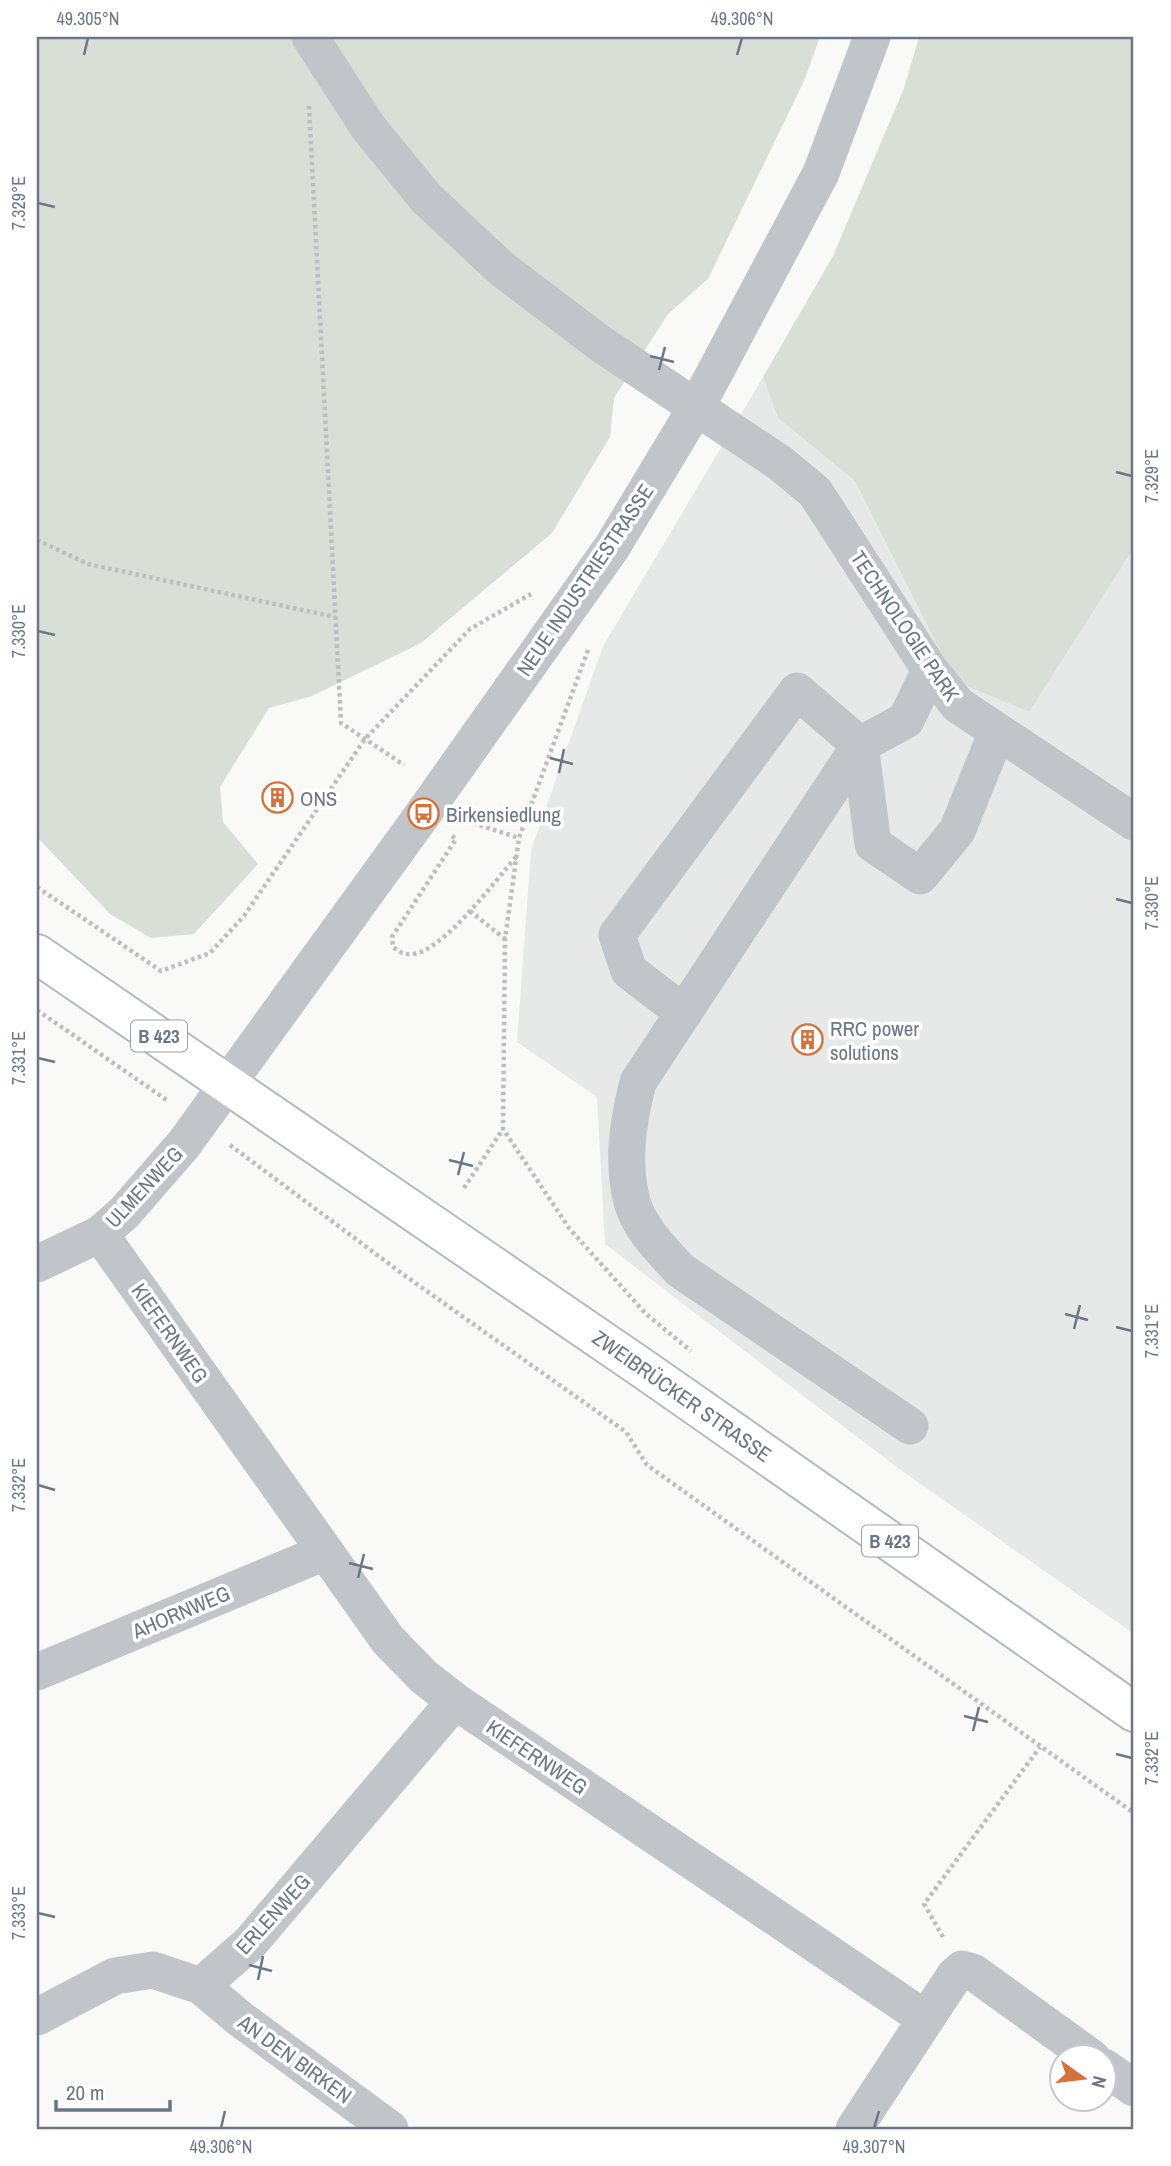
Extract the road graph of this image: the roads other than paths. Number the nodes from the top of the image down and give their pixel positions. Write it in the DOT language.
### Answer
graph roads {
  1 [pos="872,37"];
  2 [pos="315,47"];
  3 [pos="697,406"];
  4 [pos="930,670"];
  5 [pos="997,732"];
  6 [pos="860,745"];
  7 [pos="1134,822"];
  8 [pos="37,954"];
  9 [pos="684,1013"];
  10 [pos="228,1083"];
  11 [pos="100,1234"];
  12 [pos="37,1264"];
  13 [pos="909,1426"];
  14 [pos="325,1552"];
  15 [pos="37,1672"];
  16 [pos="454,1701"];
  17 [pos="1134,1712"];
  18 [pos="201,1986"];
  19 [pos="37,2017"];
  20 [pos="926,2020"];
  21 [pos="1074,2044"];
  22 [pos="1118,2077"];
  23 [pos="1134,2088"];
  24 [pos="390,2129"];
  25 [pos="855,2129"];
  1 -- 3 [label="street, NEUE INDUSTRIESTRASSE"];
  2 -- 3 [label="street, TECHNOLOGIE PARK"];
  3 -- 4 [label="street, TECHNOLOGIE PARK"];
  3 -- 10 [label="street, NEUE INDUSTRIESTRASSE"];
  4 -- 5 [label="street, TECHNOLOGIE PARK"];
  4 -- 6 [label="street"];
  5 -- 6 [label="street"];
  5 -- 7 [label="street, TECHNOLOGIE PARK"];
  6 -- 9 [label="street"];
  6 -- 9 [label="street"];
  8 -- 10 [label="main road, B 423"];
  9 -- 13 [label="street"];
  10 -- 11 [label="street, ULMENWEG"];
  10 -- 17 [label="main road, ZWEIBRÜCKER STRASSE / B 423"];
  11 -- 12 [label="street, ULMENWEG"];
  11 -- 14 [label="street, KIEFERNWEG"];
  14 -- 15 [label="street, AHORNWEG"];
  14 -- 16 [label="street, KIEFERNWEG"];
  16 -- 18 [label="street, ERLENWEG"];
  16 -- 20 [label="street, KIEFERNWEG"];
  18 -- 19 [label="street"];
  18 -- 24 [label="street, AN DEN BIRKEN"];
  20 -- 21 [label="street"];
  20 -- 25 [label="street"];
  22 -- 23 [label="street"];
}
